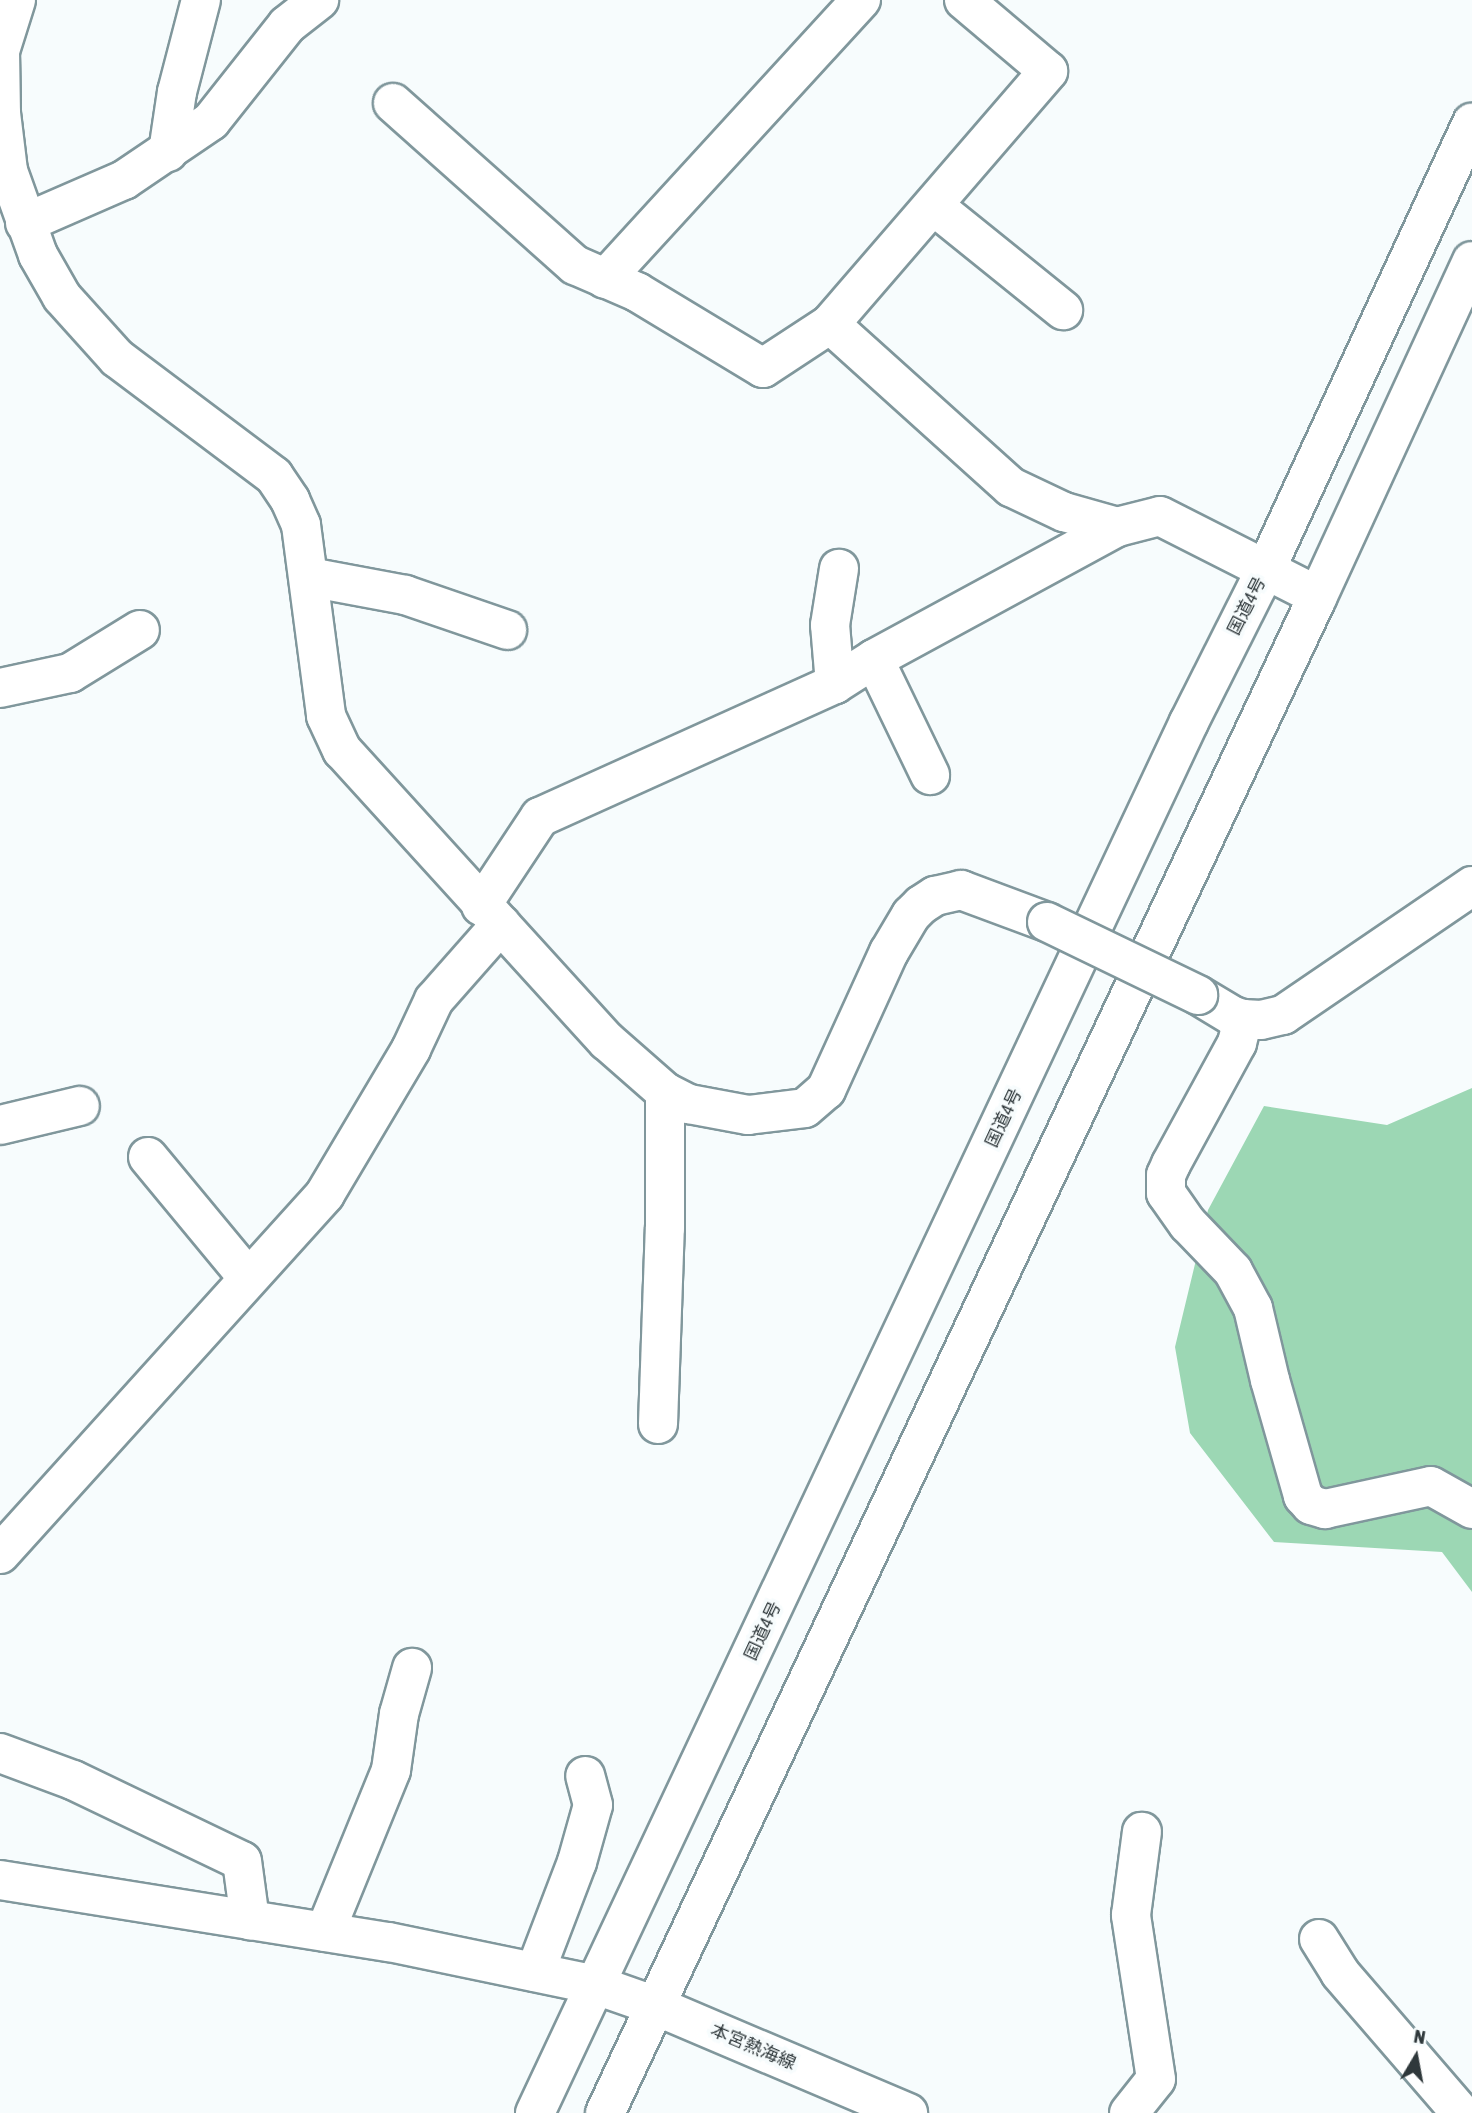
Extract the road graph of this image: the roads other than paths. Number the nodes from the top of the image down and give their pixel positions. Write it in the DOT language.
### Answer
graph roads {
  1 [pos="16,0"];
  2 [pos="201,0"];
  3 [pos="319,0"];
  4 [pos="862,0"];
  5 [pos="964,0"];
  6 [pos="393,103"];
  7 [pos="1472,123"];
  8 [pos="168,152"];
  9 [pos="934,206"];
  10 [pos="14,207"];
  11 [pos="1472,261"];
  12 [pos="605,279"];
  13 [pos="1063,310"];
  14 [pos="830,324"];
  15 [pos="1116,527"];
  16 [pos="839,569"];
  17 [pos="1265,571"];
  18 [pos="309,577"];
  19 [pos="1318,596"];
  20 [pos="140,631"];
  21 [pos="507,631"];
  22 [pos="874,659"];
  23 [pos="835,684"];
  24 [pos="0,688"];
  25 [pos="930,775"];
  26 [pos="1472,886"];
  27 [pos="491,915"];
  28 [pos="1243,1019"];
  29 [pos="665,1092"];
  30 [pos="80,1106"];
  31 [pos="0,1125"];
  32 [pos="148,1157"];
  33 [pos="248,1278"];
  34 [pos="658,1424"];
  35 [pos="1472,1509"];
  36 [pos="0,1554"];
  37 [pos="412,1668"];
  38 [pos="0,1753"];
  39 [pos="585,1776"];
  40 [pos="1142,1832"];
  41 [pos="0,1880"];
  42 [pos="250,1920"];
  43 [pos="325,1932"];
  44 [pos="1319,1940"];
  45 [pos="535,1972"];
  46 [pos="596,1985"];
  47 [pos="656,2006"];
  48 [pos="535,2113"];
  49 [pos="605,2113"];
  50 [pos="908,2113"];
  51 [pos="1129,2113"];
  52 [pos="1461,2113"];
  1 -- 10 [label="main road"];
  2 -- 8 [label="main road"];
  3 -- 8 [label="main road"];
  4 -- 12 [label="main road"];
  5 -- 9 [label="main road"];
  6 -- 12 [label="main road"];
  7 -- 17 [label="main road, 国道4号"];
  8 -- 10 [label="main road"];
  9 -- 13 [label="main road"];
  9 -- 14 [label="main road"];
  10 -- 18 [label="main road"];
  11 -- 19 [label="main road"];
  12 -- 14 [label="main road"];
  14 -- 15 [label="main road"];
  15 -- 17 [label="main road"];
  15 -- 22 [label="main road"];
  16 -- 23 [label="main road"];
  17 -- 19 [label="main road"];
  17 -- 46 [label="main road, 国道4号"];
  18 -- 21 [label="main road"];
  18 -- 27 [label="main road"];
  19 -- 47 [label="main road"];
  20 -- 24 [label="main road"];
  22 -- 23 [label="main road"];
  22 -- 25 [label="main road"];
  23 -- 27 [label="main road"];
  26 -- 28 [label="main road"];
  27 -- 29 [label="main road"];
  27 -- 33 [label="main road"];
  28 -- 29 [label="main road, bridge"];
  28 -- 35 [label="main road"];
  29 -- 34 [label="main road"];
  30 -- 31 [label="main road"];
  32 -- 33 [label="main road"];
  33 -- 36 [label="main road"];
  37 -- 43 [label="main road"];
  38 -- 42 [label="main road"];
  39 -- 45 [label="main road"];
  40 -- 51 [label="main road"];
  41 -- 42 [label="main road, 本宮熱海線"];
  42 -- 43 [label="main road, 本宮熱海線"];
  43 -- 45 [label="main road, 本宮熱海線"];
  44 -- 52 [label="main road"];
  45 -- 46 [label="main road, 本宮熱海線"];
  46 -- 47 [label="main road, 本宮熱海線"];
  46 -- 48 [label="main road, 国道4号"];
  47 -- 49 [label="main road"];
  47 -- 50 [label="main road, 本宮熱海線"];
}
